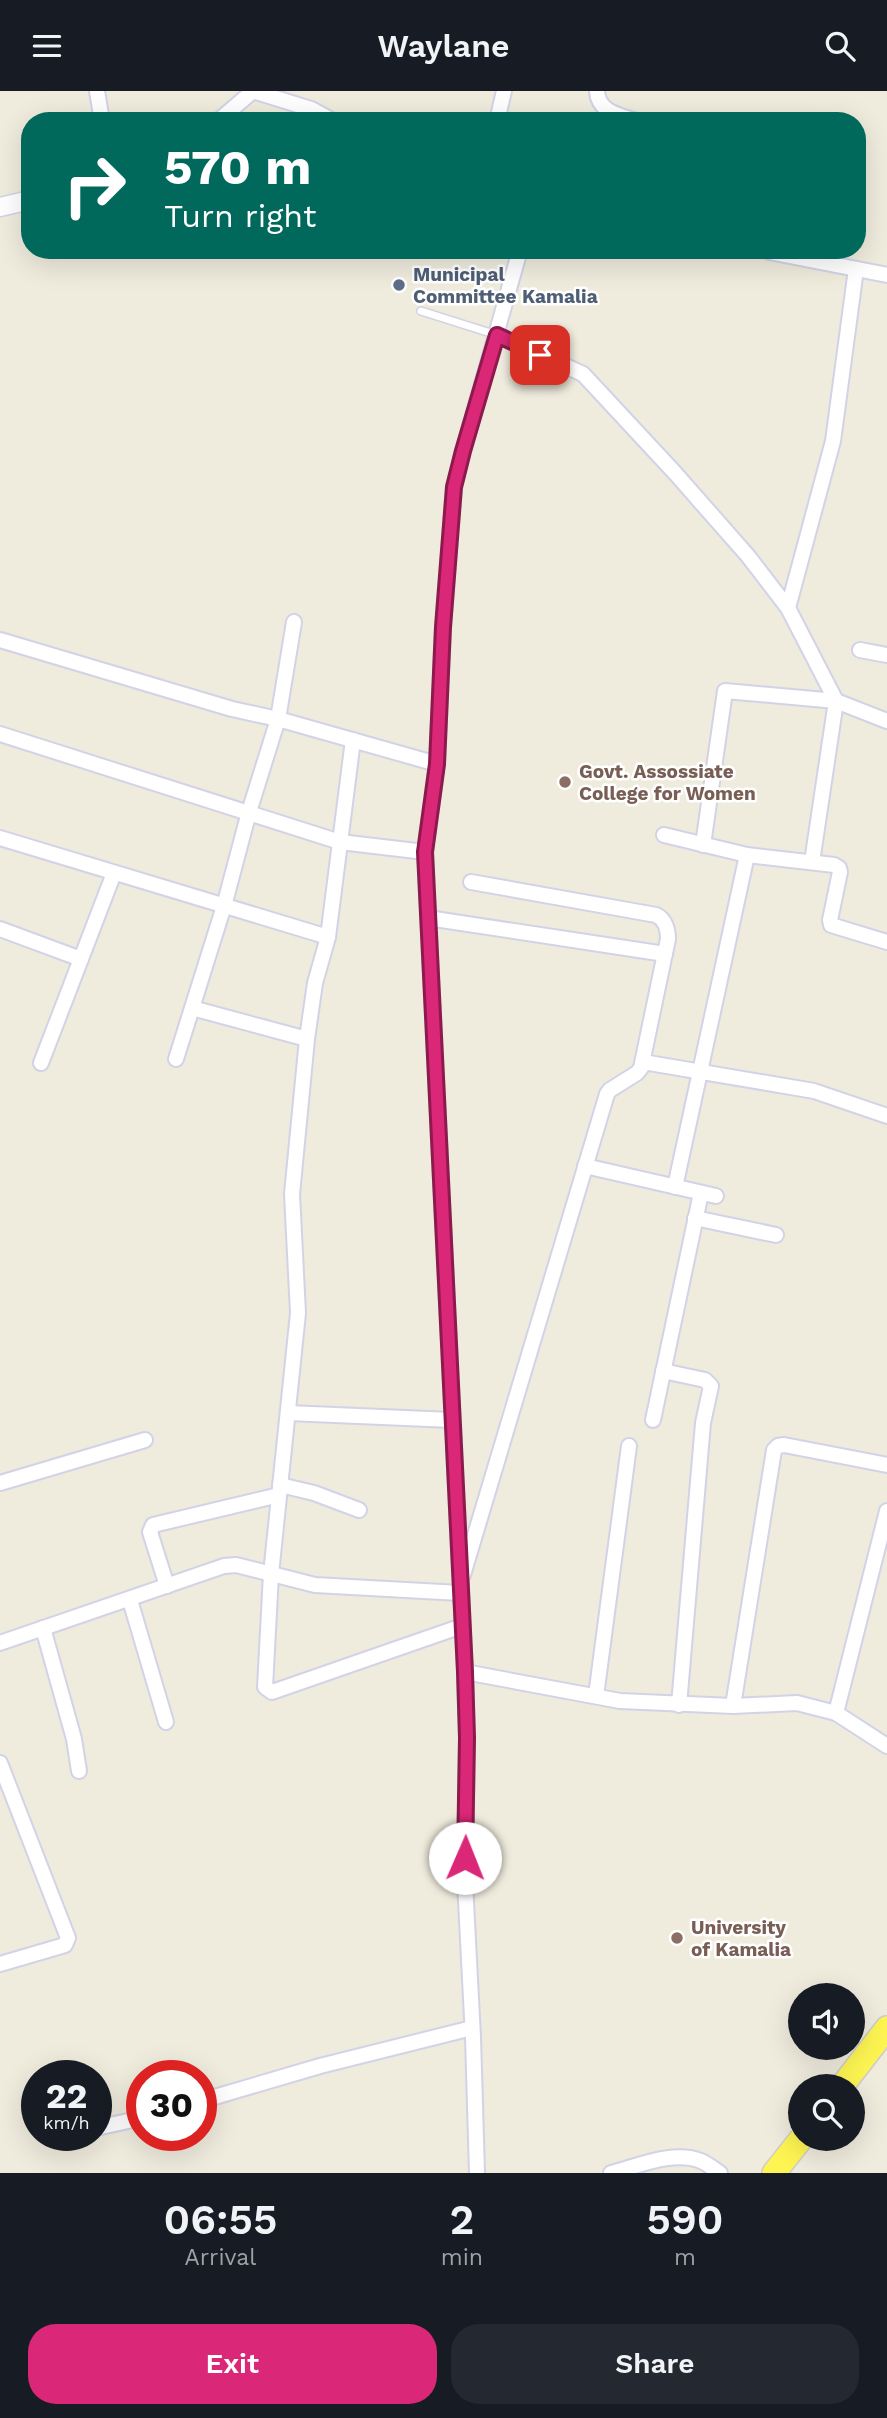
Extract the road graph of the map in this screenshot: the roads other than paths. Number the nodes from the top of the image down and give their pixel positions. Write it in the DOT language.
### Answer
graph roads {
  1 [pos="97,91"];
  2 [pos="504,91"];
  3 [pos="597,91"];
  4 [pos="100,112"];
  5 [pos="228,112"];
  6 [pos="316,112"];
  7 [pos="499,112"];
  8 [pos="613,112"];
  9 [pos="21,202"];
  10 [pos="0,207"];
  11 [pos="518,259"];
  12 [pos="805,259"];
  13 [pos="856,269"];
  14 [pos="887,275"];
  15 [pos="421,311"];
  16 [pos="497,335"];
  17 [pos="788,608"];
  18 [pos="294,622"];
  19 [pos="0,640"];
  20 [pos="860,650"];
  21 [pos="887,655"];
  22 [pos="836,701"];
  23 [pos="278,719"];
  24 [pos="887,720"];
  25 [pos="0,734"];
  26 [pos="353,740"];
  27 [pos="437,764"];
  28 [pos="249,812"];
  29 [pos="664,835"];
  30 [pos="0,838"];
  31 [pos="340,842"];
  32 [pos="703,845"];
  33 [pos="425,852"];
  34 [pos="747,855"];
  35 [pos="812,862"];
  36 [pos="114,873"];
  37 [pos="471,883"];
  38 [pos="224,906"];
  39 [pos="428,918"];
  40 [pos="0,929"];
  41 [pos="328,937"];
  42 [pos="887,942"];
  43 [pos="665,954"];
  44 [pos="81,958"];
  45 [pos="192,1008"];
  46 [pos="307,1039"];
  47 [pos="176,1059"];
  48 [pos="643,1062"];
  49 [pos="41,1063"];
  50 [pos="701,1072"];
  51 [pos="887,1116"];
  52 [pos="585,1166"];
  53 [pos="675,1187"];
  54 [pos="701,1193"];
  55 [pos="716,1196"];
  56 [pos="695,1218"];
  57 [pos="776,1235"];
  58 [pos="663,1371"];
  59 [pos="288,1413"];
  60 [pos="452,1420"];
  61 [pos="653,1420"];
  62 [pos="145,1440"];
  63 [pos="629,1446"];
  64 [pos="887,1465"];
  65 [pos="0,1483"];
  66 [pos="280,1490"];
  67 [pos="359,1510"];
  68 [pos="887,1511"];
  69 [pos="271,1574"];
  70 [pos="167,1586"];
  71 [pos="460,1590"];
  72 [pos="130,1600"];
  73 [pos="462,1626"];
  74 [pos="43,1628"];
  75 [pos="0,1643"];
  76 [pos="465,1672"];
  77 [pos="596,1696"];
  78 [pos="679,1705"];
  79 [pos="733,1706"];
  80 [pos="836,1713"];
  81 [pos="166,1722"];
  82 [pos="887,1746"];
  83 [pos="0,1763"];
  84 [pos="79,1771"];
  85 [pos="0,1964"];
  86 [pos="472,2028"];
  87 [pos="887,2028"];
  88 [pos="851,2074"];
  89 [pos="217,2096"];
  90 [pos="791,2151"];
  91 [pos="477,2173"];
  92 [pos="611,2173"];
  93 [pos="720,2173"];
  94 [pos="774,2173"];
  1 -- 4 [label="street"];
  2 -- 7 [label="street"];
  3 -- 8 [label="street"];
  5 -- 6 [label="street"];
  9 -- 10 [label="street"];
  11 -- 16 [label="street"];
  12 -- 13 [label="street"];
  13 -- 14 [label="street"];
  13 -- 17 [label="street"];
  15 -- 16 [label="lane"];
  16 -- 17 [label="street"];
  16 -- 27 [label="street"];
  17 -- 22 [label="street"];
  18 -- 23 [label="street"];
  19 -- 23 [label="street"];
  20 -- 21 [label="street"];
  22 -- 24 [label="street"];
  22 -- 32 [label="street"];
  22 -- 35 [label="street"];
  23 -- 26 [label="street"];
  23 -- 28 [label="street"];
  25 -- 28 [label="street"];
  26 -- 27 [label="street"];
  26 -- 31 [label="street"];
  27 -- 33 [label="street"];
  28 -- 31 [label="street"];
  28 -- 38 [label="street"];
  29 -- 32 [label="street"];
  30 -- 36 [label="street"];
  31 -- 33 [label="street"];
  31 -- 41 [label="street"];
  32 -- 34 [label="street"];
  33 -- 39 [label="street"];
  34 -- 35 [label="street"];
  34 -- 50 [label="street"];
  35 -- 42 [label="street"];
  36 -- 38 [label="street"];
  36 -- 44 [label="street"];
  37 -- 43 [label="street"];
  38 -- 41 [label="street"];
  38 -- 45 [label="street"];
  39 -- 43 [label="street"];
  39 -- 60 [label="street"];
  40 -- 44 [label="street"];
  41 -- 46 [label="street"];
  43 -- 48 [label="street"];
  44 -- 49 [label="street"];
  45 -- 46 [label="street"];
  45 -- 47 [label="street"];
  46 -- 59 [label="street"];
  48 -- 50 [label="street"];
  48 -- 52 [label="street"];
  50 -- 51 [label="street"];
  50 -- 53 [label="street"];
  52 -- 53 [label="street"];
  52 -- 71 [label="street"];
  53 -- 54 [label="street"];
  54 -- 55 [label="street"];
  54 -- 56 [label="street"];
  56 -- 57 [label="street"];
  56 -- 58 [label="street"];
  58 -- 61 [label="street"];
  58 -- 78 [label="street"];
  59 -- 60 [label="street"];
  59 -- 66 [label="street"];
  60 -- 71 [label="street"];
  62 -- 65 [label="street"];
  63 -- 77 [label="street"];
  64 -- 79 [label="street"];
  66 -- 67 [label="street"];
  66 -- 69 [label="street"];
  66 -- 70 [label="street"];
  68 -- 80 [label="street"];
  69 -- 70 [label="street"];
  69 -- 71 [label="street"];
  69 -- 73 [label="street"];
  70 -- 72 [label="street"];
  71 -- 73 [label="street"];
  72 -- 74 [label="street"];
  72 -- 81 [label="street"];
  73 -- 76 [label="street"];
  74 -- 75 [label="street"];
  74 -- 84 [label="street"];
  76 -- 77 [label="street"];
  76 -- 86 [label="street"];
  77 -- 78 [label="street"];
  78 -- 79 [label="street"];
  79 -- 80 [label="street"];
  80 -- 82 [label="street"];
  83 -- 85 [label="street"];
  86 -- 89 [label="street"];
  86 -- 91 [label="street"];
  87 -- 88 [label="main road"];
  90 -- 94 [label="main road"];
  92 -- 93 [label="street"];
}
